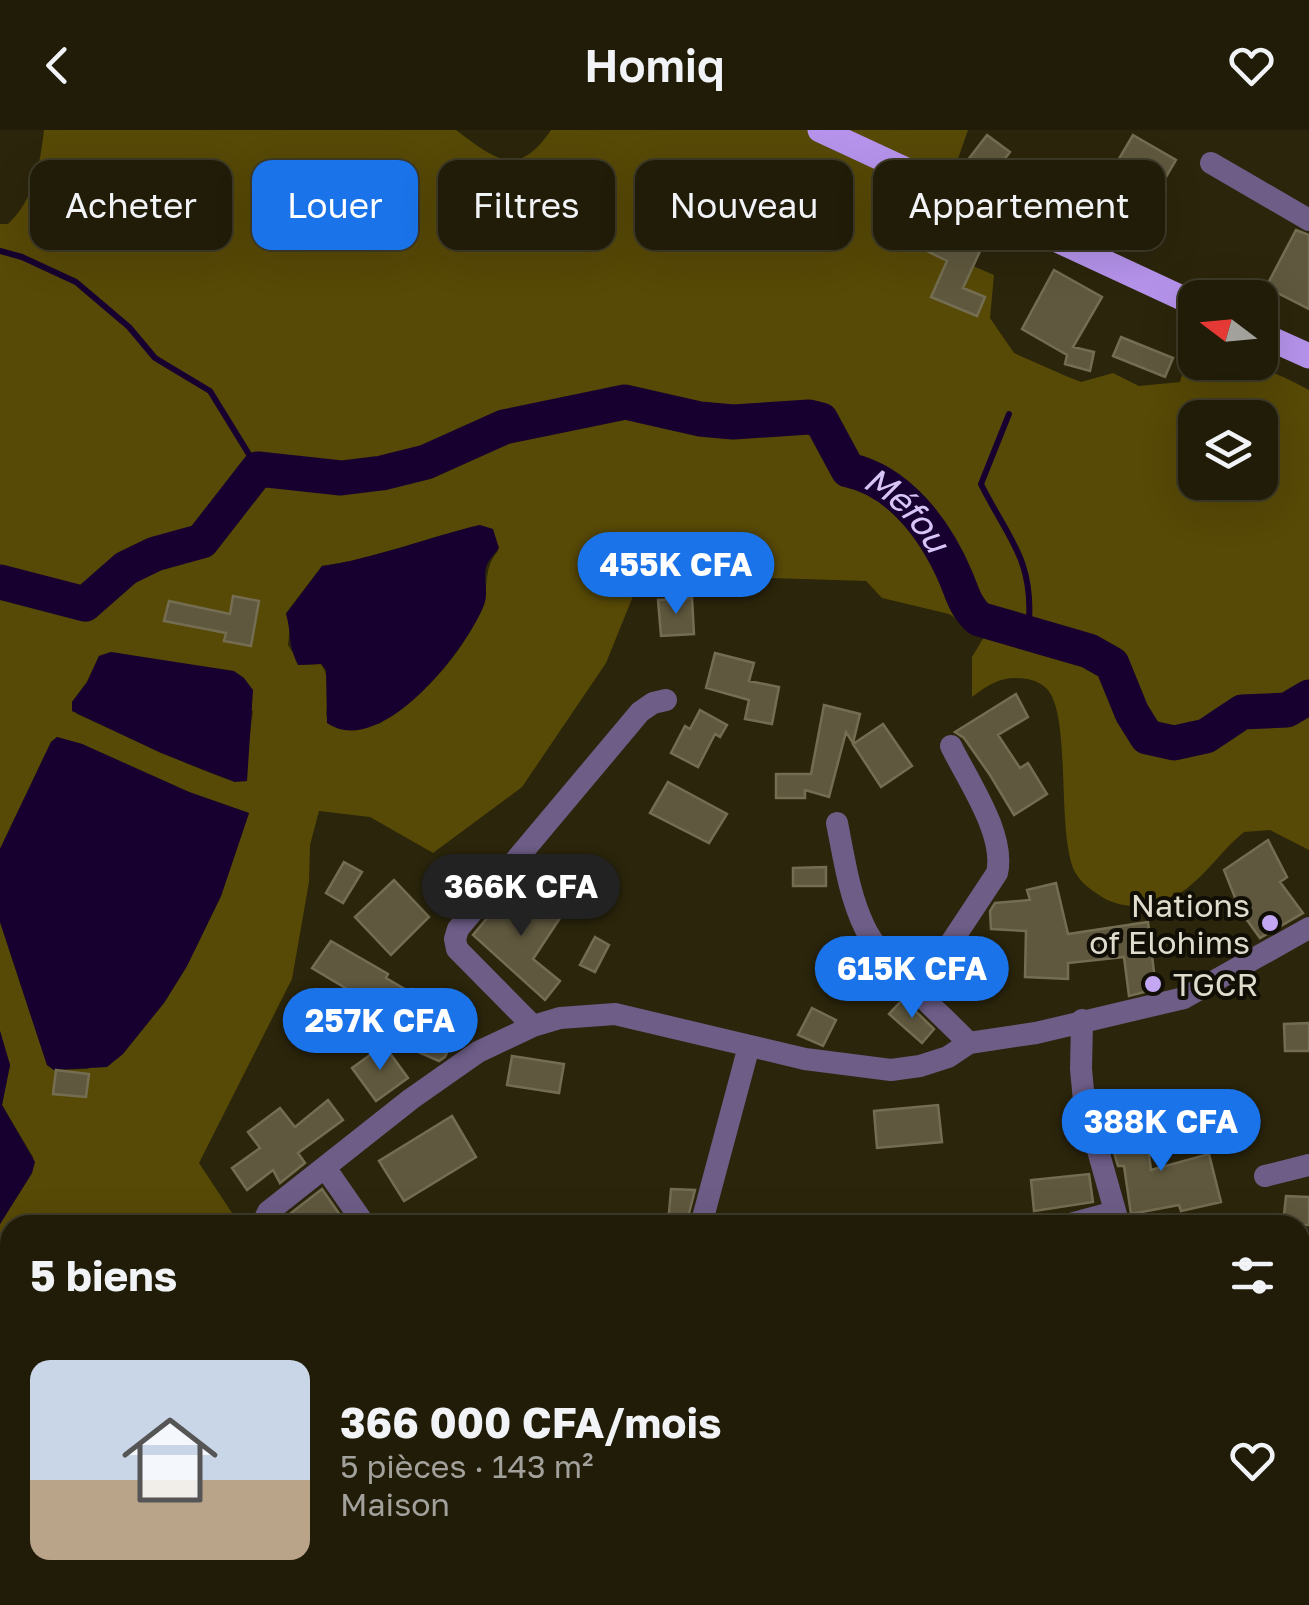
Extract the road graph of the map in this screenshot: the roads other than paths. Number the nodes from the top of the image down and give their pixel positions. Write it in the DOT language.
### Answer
graph roads {
  1 [pos="820,130"];
  2 [pos="1211,163"];
  3 [pos="1309,220"];
  4 [pos="1178,296"];
  5 [pos="1278,342"];
  6 [pos="1309,356"];
  7 [pos="666,700"];
  8 [pos="951,746"];
  9 [pos="837,823"];
  10 [pos="1309,928"];
  11 [pos="919,990"];
  12 [pos="1082,1020"];
  13 [pos="532,1026"];
  14 [pos="969,1044"];
  15 [pos="749,1046"];
  16 [pos="1309,1165"];
  17 [pos="326,1168"];
  18 [pos="1266,1176"];
  19 [pos="267,1215"];
  20 [pos="357,1215"];
  21 [pos="704,1215"];
  22 [pos="1116,1215"];
  1 -- 4 [label="main road"];
  2 -- 3 [label="street"];
  5 -- 6 [label="main road"];
  7 -- 13 [label="street"];
  8 -- 11 [label="street"];
  9 -- 11 [label="street"];
  10 -- 12 [label="street"];
  11 -- 14 [label="street"];
  12 -- 14 [label="street"];
  12 -- 22 [label="street"];
  13 -- 15 [label="street"];
  13 -- 17 [label="street"];
  14 -- 15 [label="street"];
  15 -- 21 [label="street"];
  16 -- 18 [label="street"];
  17 -- 19 [label="street"];
  17 -- 20 [label="street"];
}
